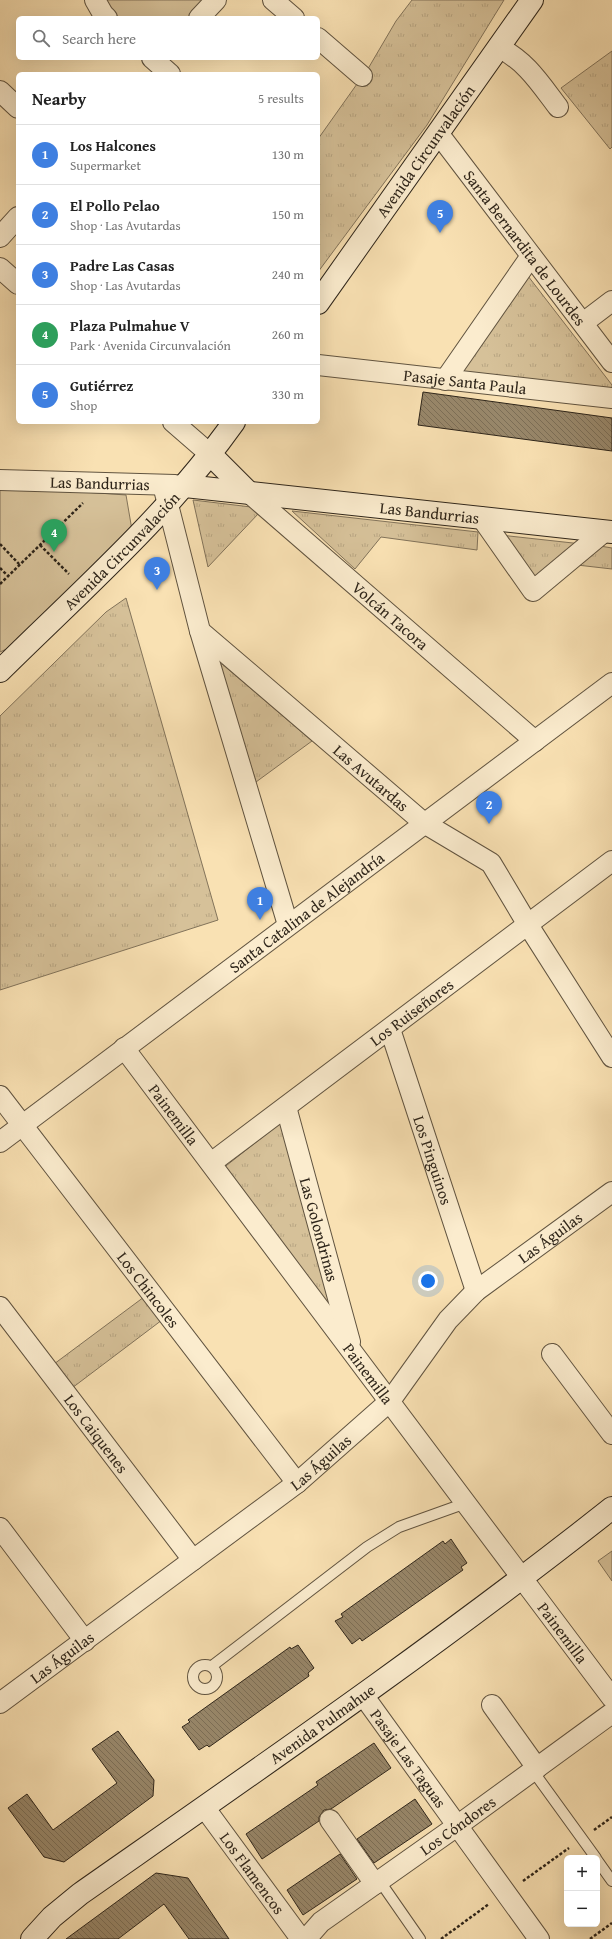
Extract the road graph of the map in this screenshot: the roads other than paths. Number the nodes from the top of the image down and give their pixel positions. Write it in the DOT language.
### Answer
graph roads {
  1 [pos="95,0"];
  2 [pos="216,0"];
  3 [pos="274,0"];
  4 [pos="532,0"];
  5 [pos="105,16"];
  6 [pos="201,16"];
  7 [pos="292,16"];
  8 [pos="320,40"];
  9 [pos="498,47"];
  10 [pos="362,76"];
  11 [pos="0,91"];
  12 [pos="16,106"];
  13 [pos="558,106"];
  14 [pos="438,132"];
  15 [pos="16,219"];
  16 [pos="0,238"];
  17 [pos="531,256"];
  18 [pos="0,268"];
  19 [pos="16,282"];
  20 [pos="320,300"];
  21 [pos="612,301"];
  22 [pos="583,323"];
  23 [pos="612,362"];
  24 [pos="320,366"];
  25 [pos="445,380"];
  26 [pos="612,398"];
  27 [pos="175,424"];
  28 [pos="233,424"];
  29 [pos="211,455"];
  30 [pos="0,480"];
  31 [pos="163,485"];
  32 [pos="185,486"];
  33 [pos="247,491"];
  34 [pos="167,506"];
  35 [pos="481,517"];
  36 [pos="608,531"];
  37 [pos="200,631"];
  38 [pos="0,671"];
  39 [pos="612,682"];
  40 [pos="535,740"];
  41 [pos="424,823"];
  42 [pos="612,861"];
  43 [pos="288,925"];
  44 [pos="528,925"];
  45 [pos="390,1029"];
  46 [pos="124,1048"];
  47 [pos="612,1057"];
  48 [pos="0,1096"];
  49 [pos="286,1107"];
  50 [pos="22,1126"];
  51 [pos="0,1142"];
  52 [pos="211,1163"];
  53 [pos="612,1192"];
  54 [pos="476,1291"];
  55 [pos="0,1307"];
  56 [pos="353,1352"];
  57 [pos="552,1354"];
  58 [pos="390,1401"];
  59 [pos="612,1434"];
  60 [pos="297,1483"];
  61 [pos="466,1503"];
  62 [pos="612,1508"];
  63 [pos="0,1528"];
  64 [pos="193,1560"];
  65 [pos="523,1579"];
  66 [pos="85,1641"];
  67 [pos="212,1666"];
  68 [pos="363,1695"];
  69 [pos="612,1698"];
  70 [pos="0,1703"];
  71 [pos="492,1706"];
  72 [pos="612,1714"];
  73 [pos="535,1770"];
  74 [pos="204,1807"];
  75 [pos="330,1820"];
  76 [pos="457,1826"];
  77 [pos="593,1855"];
  78 [pos="600,1864"];
  79 [pos="612,1880"];
  80 [pos="377,1882"];
  81 [pos="32,1939"];
  82 [pos="301,1939"];
  83 [pos="306,1939"];
  84 [pos="420,1939"];
  85 [pos="539,1939"];
  1 -- 5 [label="street"];
  2 -- 6 [label="street"];
  3 -- 7 [label="street"];
  4 -- 9 [label="street, Avenida Circunvalación"];
  8 -- 10 [label="street"];
  9 -- 13 [label="street"];
  9 -- 14 [label="street, Avenida Circunvalación"];
  11 -- 12 [label="street"];
  14 -- 17 [label="street, Santa Bernardita de Lourdes"];
  14 -- 20 [label="street, Avenida Circunvalación"];
  15 -- 16 [label="street"];
  17 -- 22 [label="street, Santa Bernardita de Lourdes"];
  17 -- 25 [label="street"];
  18 -- 19 [label="street"];
  21 -- 22 [label="street"];
  22 -- 23 [label="street, Santa Bernardita de Lourdes"];
  24 -- 25 [label="street, Pasaje Santa Paula"];
  25 -- 26 [label="street, Pasaje Santa Paula"];
  27 -- 29 [label="street"];
  28 -- 29 [label="street, Avenida Circunvalación"];
  29 -- 32 [label="street, Avenida Circunvalación"];
  29 -- 33 [label="street"];
  30 -- 31 [label="street, Las Bandurrias"];
  31 -- 32 [label="street, Las Bandurrias"];
  31 -- 34 [label="street"];
  32 -- 33 [label="street, Las Bandurrias"];
  32 -- 34 [label="street, Avenida Circunvalación"];
  33 -- 35 [label="street, Las Bandurrias"];
  33 -- 40 [label="street, Volcán Tacora"];
  34 -- 37 [label="street"];
  34 -- 38 [label="street, Avenida Circunvalación"];
  35 -- 36 [label="street, Las Bandurrias"];
  35 -- 36 [label="street"];
  37 -- 41 [label="street, Las Avutardas"];
  37 -- 43 [label="street"];
  39 -- 40 [label="street, Santa Catalina de Alejandría"];
  40 -- 41 [label="street, Santa Catalina de Alejandría"];
  41 -- 43 [label="street, Santa Catalina de Alejandría"];
  41 -- 44 [label="street, Las Avutardas"];
  42 -- 44 [label="street, Los Ruiseñores"];
  43 -- 46 [label="street, Santa Catalina de Alejandría"];
  44 -- 45 [label="street, Los Ruiseñores"];
  44 -- 47 [label="street, Las Avutardas"];
  45 -- 49 [label="street, Los Ruiseñores"];
  45 -- 54 [label="street, Los Pinguinos"];
  46 -- 50 [label="street, Santa Catalina de Alejandría"];
  46 -- 52 [label="street, Painemilla"];
  48 -- 50 [label="street, Los Chincoles"];
  49 -- 52 [label="street, Los Ruiseñores"];
  49 -- 56 [label="street, Las Golondrinas"];
  50 -- 51 [label="street, Santa Catalina de Alejandría"];
  50 -- 60 [label="street, Los Chincoles"];
  52 -- 56 [label="street, Painemilla"];
  53 -- 54 [label="street, Las Águilas"];
  54 -- 58 [label="street, Las Águilas"];
  55 -- 64 [label="street, Los Caiquenes"];
  56 -- 58 [label="street, Painemilla"];
  57 -- 59 [label="street"];
  58 -- 60 [label="street, Las Águilas"];
  58 -- 61 [label="street, Painemilla"];
  60 -- 64 [label="street, Las Águilas"];
  61 -- 65 [label="street, Painemilla"];
  61 -- 67 [label="lane"];
  62 -- 65 [label="street, Avenida Pulmahue"];
  63 -- 66 [label="street"];
  64 -- 66 [label="street, Las Águilas"];
  65 -- 68 [label="street, Avenida Pulmahue"];
  65 -- 69 [label="street, Painemilla"];
  66 -- 70 [label="street, Las Águilas"];
  68 -- 74 [label="street, Avenida Pulmahue"];
  68 -- 76 [label="street, Pasaje Las Taguas"];
  71 -- 73 [label="street"];
  72 -- 73 [label="street, Los Cóndores"];
  73 -- 76 [label="street, Los Cóndores"];
  73 -- 77 [label="lane"];
  74 -- 81 [label="street, Avenida Pulmahue"];
  74 -- 82 [label="street, Los Flamencos"];
  75 -- 80 [label="street"];
  76 -- 80 [label="street, Los Cóndores"];
  76 -- 85 [label="street, Pasaje Las Taguas"];
  78 -- 79 [label="lane"];
  80 -- 83 [label="street, Los Cóndores"];
  80 -- 84 [label="lane"];
}
